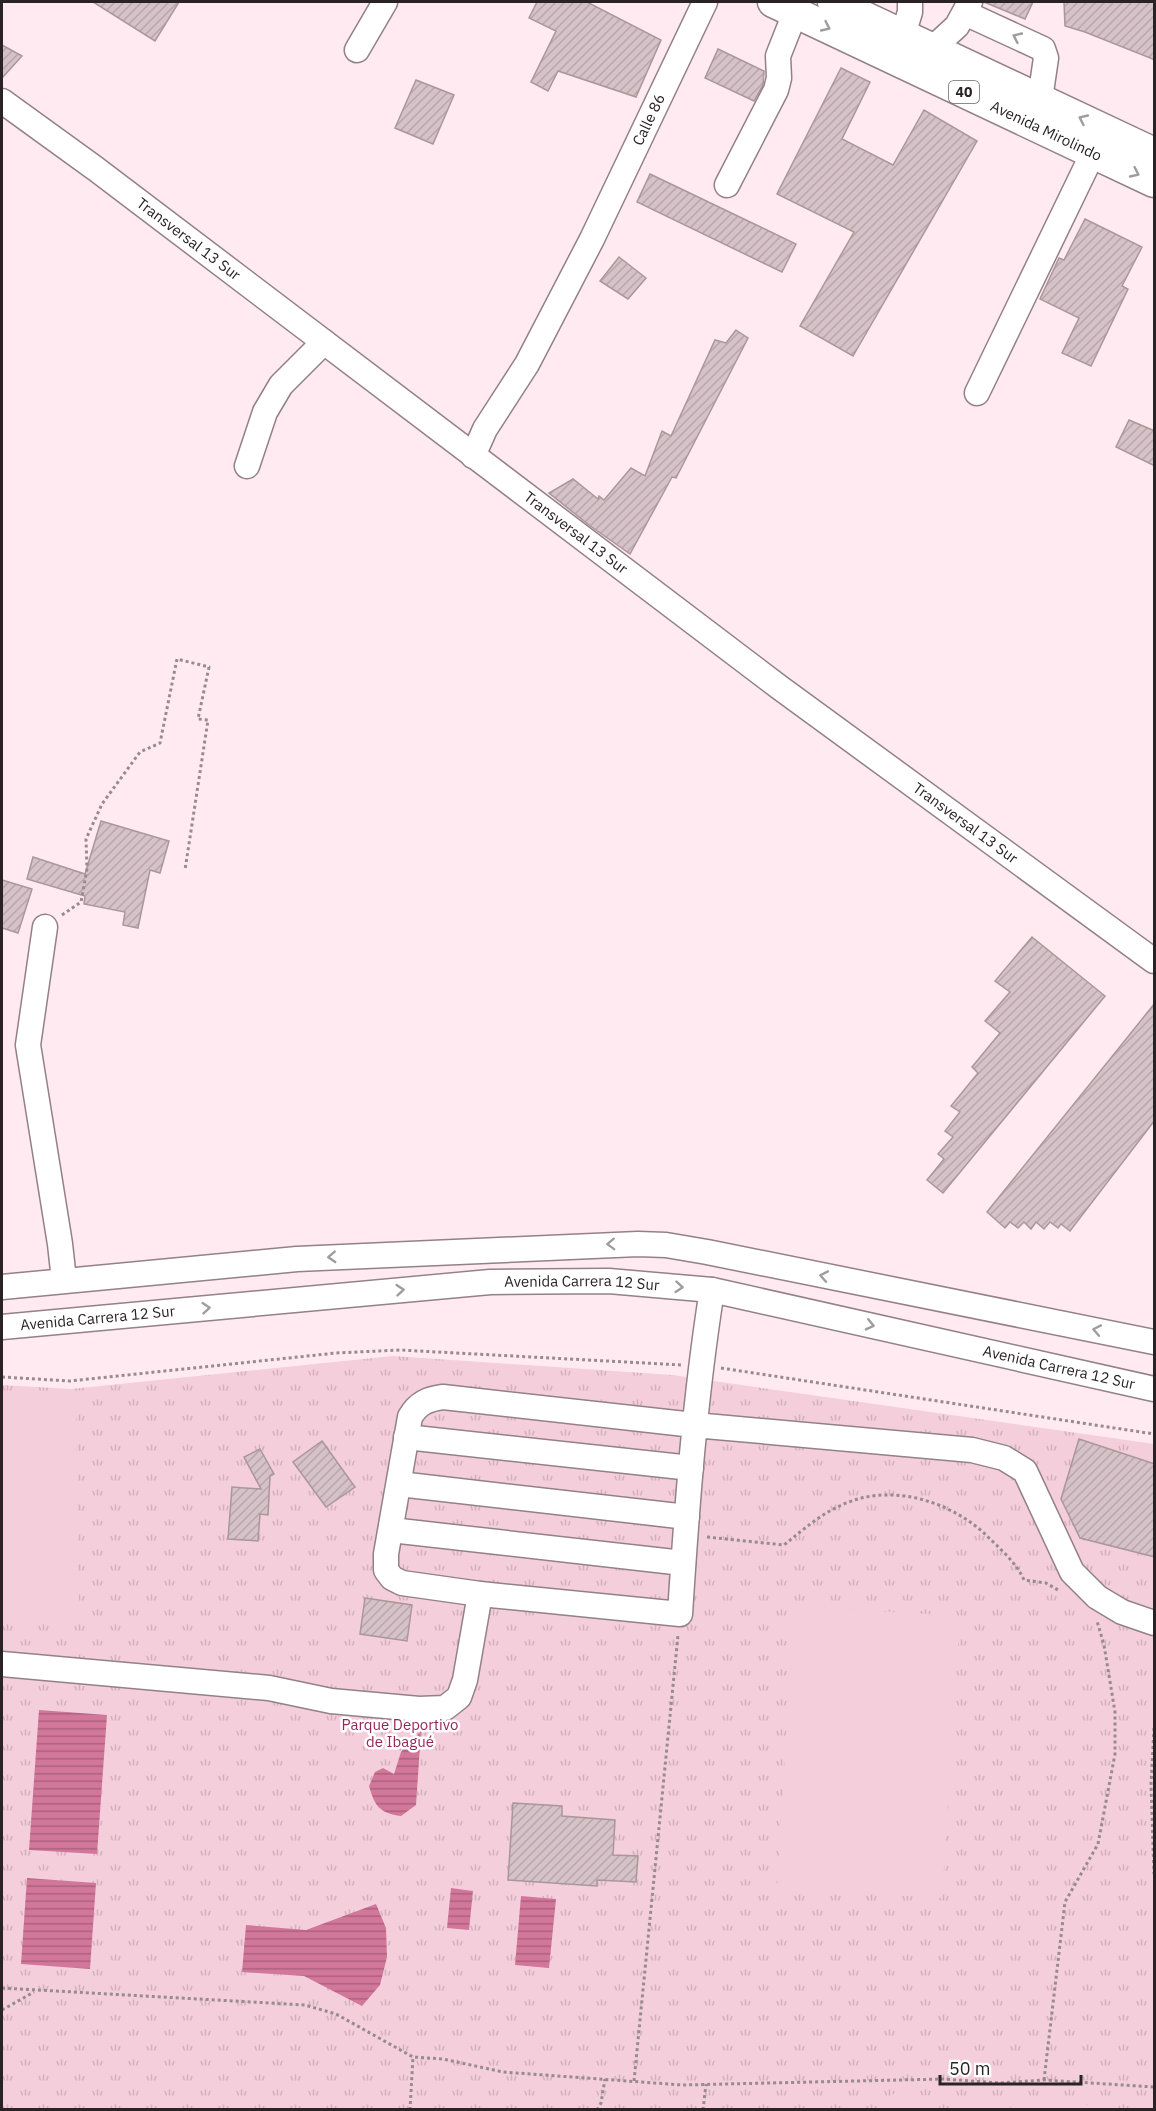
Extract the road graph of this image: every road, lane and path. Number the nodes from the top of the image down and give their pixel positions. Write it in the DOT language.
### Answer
graph roads {
  1 [pos="386,2"];
  2 [pos="705,2"];
  3 [pos="833,2"];
  4 [pos="910,2"];
  5 [pos="784,7"];
  6 [pos="968,7"];
  7 [pos="903,35"];
  8 [pos="932,49"];
  9 [pos="357,50"];
  10 [pos="1040,99"];
  11 [pos="2,101"];
  12 [pos="1093,153"];
  13 [pos="1155,153"];
  14 [pos="1155,183"];
  15 [pos="727,185"];
  16 [pos="324,342"];
  17 [pos="976,393"];
  18 [pos="473,456"];
  19 [pos="248,466"];
  20 [pos="185,870"];
  21 [pos="45,927"];
  22 [pos="1155,961"];
  23 [pos="64,1280"];
  24 [pos="2,1287"];
  25 [pos="712,1290"];
  26 [pos="2,1328"];
  27 [pos="1155,1342"];
  28 [pos="700,1365"];
  29 [pos="2,1377"];
  30 [pos="1155,1389"];
  31 [pos="694,1425"];
  32 [pos="1155,1434"];
  33 [pos="406,1437"];
  34 [pos="691,1468"];
  35 [pos="399,1485"];
  36 [pos="687,1517"];
  37 [pos="391,1530"];
  38 [pos="707,1537"];
  39 [pos="683,1563"];
  40 [pos="1062,1592"];
  41 [pos="480,1594"];
  42 [pos="1095,1615"];
  43 [pos="1155,1623"];
  44 [pos="678,1631"];
  45 [pos="2,1664"];
  46 [pos="1155,1728"];
  47 [pos="1155,1874"];
  48 [pos="2,1988"];
  49 [pos="36,1991"];
  50 [pos="2,2010"];
  51 [pos="413,2057"];
  52 [pos="605,2079"];
  53 [pos="1044,2080"];
  54 [pos="634,2081"];
  55 [pos="706,2084"];
  56 [pos="1155,2087"];
  57 [pos="410,2109"];
  58 [pos="597,2109"];
  59 [pos="703,2109"];
  1 -- 9 [label="street"];
  2 -- 18 [label="street, Calle 86"];
  3 -- 7 [label="main road, Avenida Mirolindo / 40"];
  4 -- 7 [label="street"];
  5 -- 12 [label="main road, Avenida Mirolindo / 40, one-way"];
  5 -- 15 [label="street"];
  6 -- 8 [label="street"];
  10 -- 6 [label="street, one-way"];
  7 -- 8 [label="main road, Avenida Mirolindo / 40"];
  8 -- 10 [label="main road, Avenida Mirolindo / 40"];
  13 -- 10 [label="main road, Avenida Mirolindo / 40, one-way"];
  11 -- 16 [label="street, Transversal 13 Sur"];
  12 -- 14 [label="main road, Avenida Mirolindo / 40, one-way"];
  12 -- 17 [label="street"];
  16 -- 18 [label="street, Transversal 13 Sur"];
  16 -- 19 [label="street"];
  18 -- 22 [label="street, Transversal 13 Sur"];
  20 -- 21 [label="path"];
  21 -- 23 [label="street"];
  23 -- 24 [label="street"];
  27 -- 23 [label="street, one-way"];
  26 -- 25 [label="street, Avenida Carrera 12 Sur, one-way"];
  25 -- 28 [label="street"];
  25 -- 30 [label="street, Avenida Carrera 12 Sur, one-way"];
  28 -- 29 [label="path"];
  28 -- 31 [label="street"];
  28 -- 32 [label="path"];
  31 -- 33 [label="street"];
  31 -- 34 [label="street"];
  31 -- 43 [label="street"];
  33 -- 34 [label="street"];
  33 -- 35 [label="street"];
  34 -- 36 [label="street"];
  35 -- 36 [label="street"];
  35 -- 37 [label="street"];
  36 -- 39 [label="street"];
  37 -- 39 [label="street"];
  37 -- 41 [label="street"];
  38 -- 40 [label="path"];
  39 -- 41 [label="street"];
  41 -- 45 [label="street"];
  42 -- 53 [label="path"];
  44 -- 54 [label="path"];
  46 -- 47 [label="path"];
  48 -- 49 [label="path"];
  49 -- 50 [label="path"];
  49 -- 51 [label="path"];
  51 -- 52 [label="path"];
  51 -- 57 [label="path"];
  52 -- 54 [label="path"];
  52 -- 58 [label="path"];
  53 -- 55 [label="path"];
  53 -- 56 [label="path"];
  54 -- 55 [label="path"];
  55 -- 59 [label="path"];
}
